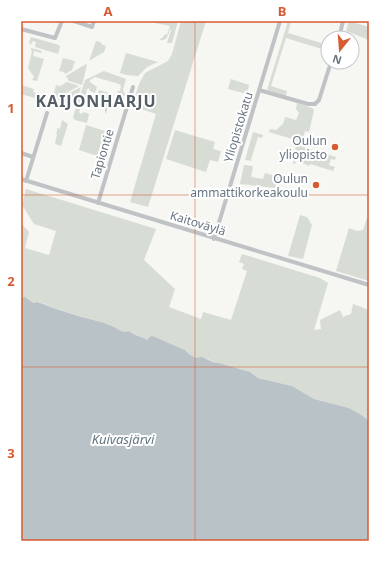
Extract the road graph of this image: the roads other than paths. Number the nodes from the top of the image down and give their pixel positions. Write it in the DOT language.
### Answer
graph roads {
  1 [pos="62,21"];
  2 [pos="74,21"];
  3 [pos="94,21"];
  4 [pos="280,21"];
  5 [pos="21,28"];
  6 [pos="329,70"];
  7 [pos="133,87"];
  8 [pos="259,90"];
  9 [pos="47,113"];
  10 [pos="21,153"];
  11 [pos="33,157"];
  12 [pos="21,180"];
  13 [pos="26,181"];
  14 [pos="98,203"];
  15 [pos="214,239"];
  16 [pos="369,285"];
  1 -- 5 [label="street"];
  2 -- 3 [label="street"];
  4 -- 8 [label="street, Yliopistokatu"];
  6 -- 8 [label="street"];
  7 -- 14 [label="street, Tapiontie"];
  8 -- 15 [label="street, Yliopistokatu"];
  9 -- 11 [label="street"];
  10 -- 11 [label="street"];
  11 -- 13 [label="street"];
  12 -- 13 [label="street, Kaitoväylä"];
  13 -- 14 [label="street, Kaitoväylä"];
  14 -- 15 [label="street, Kaitoväylä"];
  15 -- 16 [label="street, Kaitoväylä"];
}
